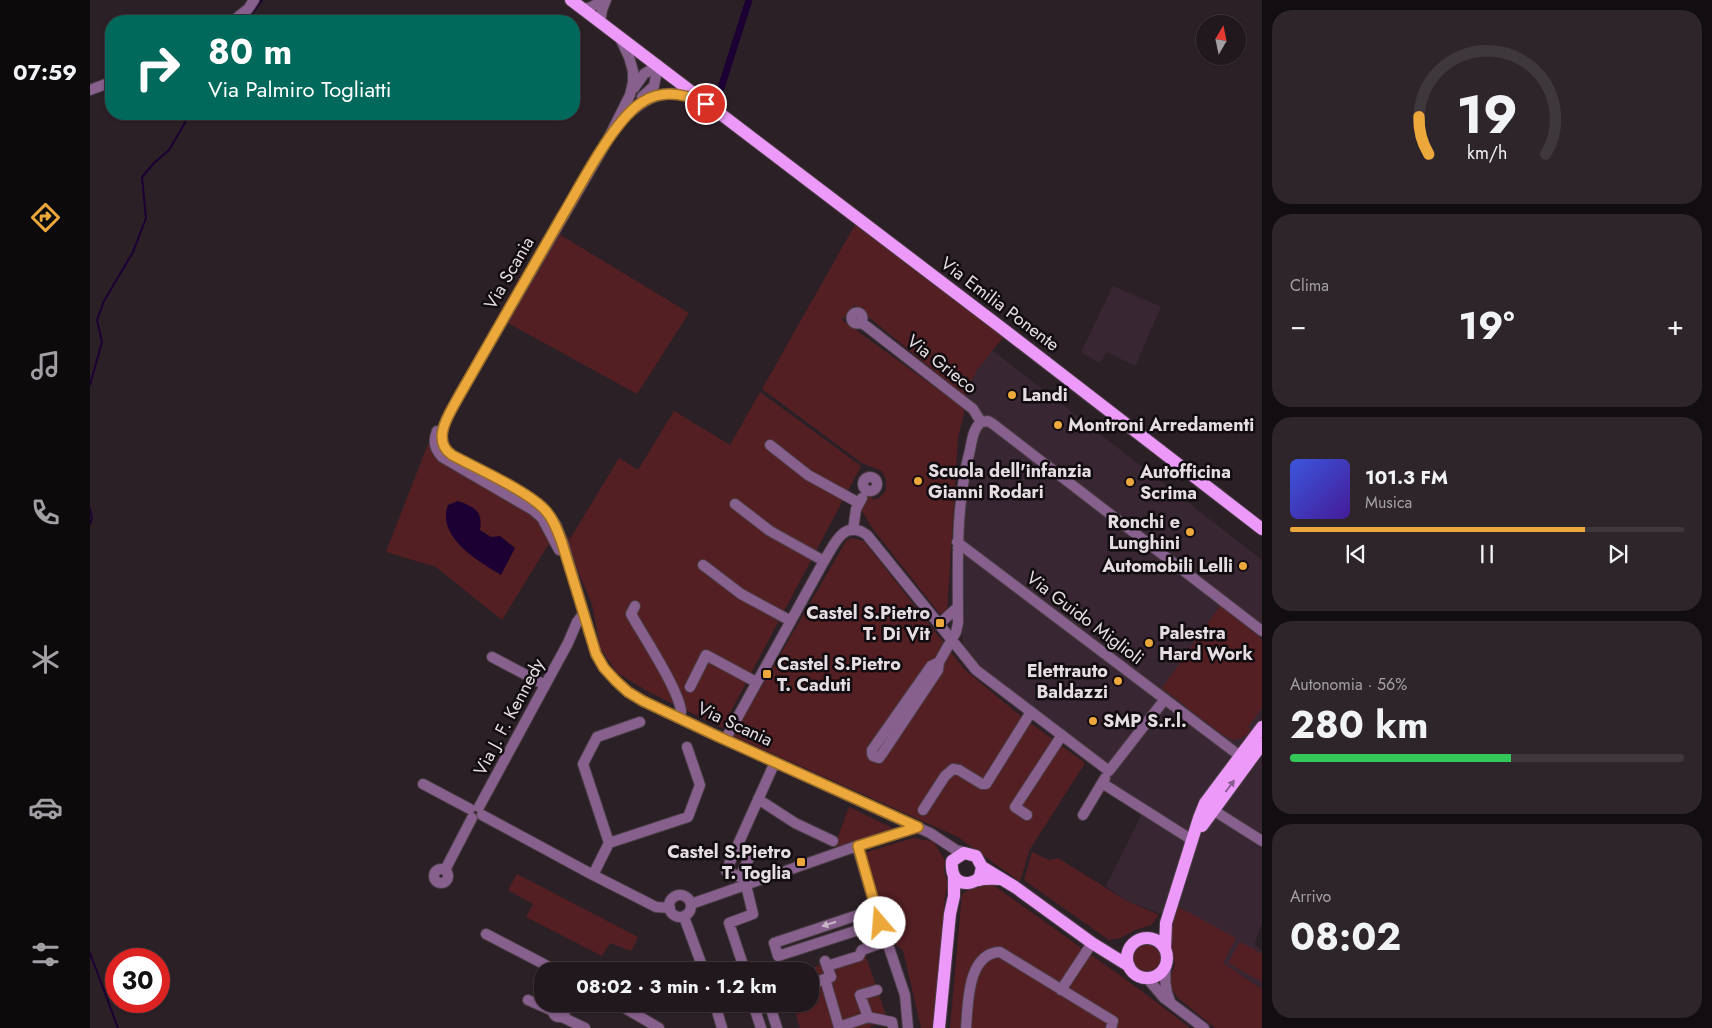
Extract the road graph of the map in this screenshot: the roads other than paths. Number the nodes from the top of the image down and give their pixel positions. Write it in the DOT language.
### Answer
graph roads {
  1 [pos="254,0"];
  2 [pos="571,0"];
  3 [pos="605,0"];
  4 [pos="582,9"];
  5 [pos="240,15"];
  6 [pos="600,22"];
  7 [pos="620,37"];
  8 [pos="658,65"];
  9 [pos="105,84"];
  10 [pos="90,90"];
  11 [pos="630,95"];
  12 [pos="715,108"];
  13 [pos="625,117"];
  14 [pos="606,143"];
  15 [pos="861,322"];
  16 [pos="981,422"];
  17 [pos="770,445"];
  18 [pos="865,490"];
  19 [pos="859,503"];
  20 [pos="736,504"];
  21 [pos="1262,529"];
  22 [pos="853,530"];
  23 [pos="957,542"];
  24 [pos="824,561"];
  25 [pos="703,565"];
  26 [pos="635,606"];
  27 [pos="958,608"];
  28 [pos="583,614"];
  29 [pos="791,620"];
  30 [pos="939,624"];
  31 [pos="588,630"];
  32 [pos="1262,631"];
  33 [pos="952,640"];
  34 [pos="568,644"];
  35 [pos="962,652"];
  36 [pos="492,657"];
  37 [pos="939,662"];
  38 [pos="756,682"];
  39 [pos="545,685"];
  40 [pos="690,687"];
  41 [pos="1165,699"];
  42 [pos="1031,712"];
  43 [pos="678,718"];
  44 [pos="640,722"];
  45 [pos="1262,727"];
  46 [pos="1062,735"];
  47 [pos="725,740"];
  48 [pos="1262,744"];
  49 [pos="687,747"];
  50 [pos="1244,759"];
  51 [pos="776,762"];
  52 [pos="1109,771"];
  53 [pos="1102,783"];
  54 [pos="423,784"];
  55 [pos="758,799"];
  56 [pos="923,810"];
  57 [pos="1213,810"];
  58 [pos="476,812"];
  59 [pos="1027,814"];
  60 [pos="1083,815"];
  61 [pos="918,827"];
  62 [pos="1192,840"];
  63 [pos="833,841"];
  64 [pos="1262,841"];
  65 [pos="609,843"];
  66 [pos="945,844"];
  67 [pos="858,846"];
  68 [pos="736,847"];
  69 [pos="968,853"];
  70 [pos="952,861"];
  71 [pos="982,867"];
  72 [pos="445,870"];
  73 [pos="593,875"];
  74 [pos="954,877"];
  75 [pos="1001,879"];
  76 [pos="972,882"];
  77 [pos="746,886"];
  78 [pos="954,896"];
  79 [pos="691,904"];
  80 [pos="670,908"];
  81 [pos="876,909"];
  82 [pos="1170,910"];
  83 [pos="684,917"];
  84 [pos="880,923"];
  85 [pos="486,934"];
  86 [pos="1148,938"];
  87 [pos="887,941"];
  88 [pos="1134,943"];
  89 [pos="1096,946"];
  90 [pos="1165,949"];
  91 [pos="540,962"];
  92 [pos="701,962"];
  93 [pos="743,962"];
  94 [pos="1166,963"];
  95 [pos="1129,966"];
  96 [pos="1147,978"];
  97 [pos="825,979"];
  98 [pos="819,981"];
  99 [pos="877,990"];
  100 [pos="1060,990"];
  101 [pos="1167,999"];
  102 [pos="528,1000"];
  103 [pos="534,1002"];
  104 [pos="564,1012"];
  105 [pos="632,1012"];
  106 [pos="717,1012"];
  107 [pos="868,1018"];
  108 [pos="585,1028"];
  109 [pos="659,1028"];
  110 [pos="722,1028"];
  111 [pos="761,1028"];
  112 [pos="776,1028"];
  113 [pos="893,1028"];
  114 [pos="908,1028"];
  115 [pos="940,1028"];
  116 [pos="966,1028"];
  117 [pos="1111,1028"];
  118 [pos="1204,1028"];
  1 -- 5 [label="street"];
  2 -- 4 [label="main road, Via Emilia Ponente"];
  3 -- 4 [label="street"];
  3 -- 6 [label="street"];
  4 -- 6 [label="main road, Via Emilia Ponente"];
  6 -- 7 [label="main road, Via Emilia Ponente"];
  7 -- 8 [label="main road, Via Emilia Ponente"];
  7 -- 11 [label="street, Via Scania"];
  8 -- 11 [label="street, Via Scania"];
  8 -- 12 [label="main road, Via Emilia Ponente"];
  8 -- 13 [label="street, Via Scania"];
  9 -- 10 [label="street"];
  11 -- 14 [label="street, Via Scania"];
  12 -- 13 [label="street, Via Scania"];
  12 -- 21 [label="main road, Via Emilia Ponente"];
  13 -- 14 [label="street, Via Scania"];
  14 -- 28 [label="street, Via Scania"];
  15 -- 16 [label="street, Via Grieco"];
  16 -- 23 [label="street"];
  16 -- 32 [label="street, Via Grieco"];
  17 -- 19 [label="street"];
  18 -- 19 [label="street"];
  19 -- 22 [label="street"];
  20 -- 24 [label="street"];
  22 -- 24 [label="street"];
  22 -- 30 [label="street"];
  23 -- 27 [label="street"];
  23 -- 41 [label="street, Via Guido Miglioli"];
  24 -- 29 [label="street"];
  25 -- 29 [label="street"];
  26 -- 43 [label="street"];
  27 -- 30 [label="street"];
  27 -- 33 [label="street"];
  27 -- 35 [label="street"];
  28 -- 31 [label="street, Via Scania"];
  28 -- 34 [label="street, Via J. F. Kennedy"];
  29 -- 38 [label="street"];
  30 -- 33 [label="street"];
  31 -- 34 [label="street"];
  31 -- 43 [label="street, Via Scania"];
  33 -- 35 [label="street"];
  33 -- 37 [label="street"];
  34 -- 39 [label="street, Via J. F. Kennedy"];
  35 -- 42 [label="street"];
  36 -- 39 [label="street"];
  37 -- 37 [label="street"];
  38 -- 40 [label="street"];
  38 -- 47 [label="street"];
  39 -- 58 [label="street, Via J. F. Kennedy"];
  41 -- 50 [label="street, Via Guido Miglioli"];
  41 -- 52 [label="street"];
  42 -- 46 [label="street"];
  42 -- 56 [label="street"];
  43 -- 47 [label="street, Via Scania"];
  44 -- 65 [label="street"];
  45 -- 50 [label="main road"];
  46 -- 52 [label="street"];
  46 -- 59 [label="street"];
  47 -- 51 [label="street, Via Scania"];
  48 -- 50 [label="main road"];
  49 -- 65 [label="street"];
  57 -- 50 [label="main road, one-way"];
  50 -- 62 [label="main road"];
  51 -- 55 [label="street"];
  51 -- 61 [label="street, Via Scania"];
  52 -- 53 [label="street"];
  53 -- 60 [label="street"];
  53 -- 62 [label="street"];
  54 -- 58 [label="street"];
  55 -- 63 [label="street"];
  55 -- 68 [label="street"];
  57 -- 62 [label="main road"];
  57 -- 64 [label="street"];
  58 -- 72 [label="street, Via J. F. Kennedy"];
  58 -- 73 [label="street"];
  61 -- 66 [label="street, Via Scania"];
  61 -- 67 [label="street"];
  62 -- 82 [label="main road"];
  65 -- 73 [label="street"];
  66 -- 69 [label="street, Via Scania"];
  66 -- 70 [label="street"];
  67 -- 77 [label="street"];
  67 -- 81 [label="street"];
  69 -- 70 [label="main road"];
  69 -- 71 [label="main road, Via Scania"];
  70 -- 74 [label="main road"];
  71 -- 75 [label="main road, Via Scania"];
  71 -- 76 [label="main road"];
  73 -- 80 [label="street"];
  74 -- 76 [label="main road"];
  74 -- 78 [label="main road"];
  75 -- 76 [label="main road"];
  75 -- 89 [label="main road, Via Scania"];
  76 -- 78 [label="main road"];
  77 -- 79 [label="street"];
  77 -- 93 [label="street"];
  78 -- 115 [label="main road"];
  79 -- 80 [label="street"];
  79 -- 83 [label="street"];
  80 -- 83 [label="street"];
  81 -- 84 [label="street"];
  81 -- 84 [label="street, one-way"];
  82 -- 86 [label="main road"];
  82 -- 90 [label="main road"];
  83 -- 92 [label="street"];
  84 -- 87 [label="street"];
  85 -- 91 [label="street"];
  86 -- 88 [label="main road"];
  86 -- 90 [label="main road"];
  87 -- 97 [label="street"];
  87 -- 114 [label="street"];
  88 -- 89 [label="main road"];
  88 -- 95 [label="main road"];
  89 -- 95 [label="main road, Via Scania"];
  89 -- 100 [label="street"];
  90 -- 94 [label="main road"];
  94 -- 96 [label="main road"];
  94 -- 101 [label="street"];
  95 -- 96 [label="main road, Via Scania"];
  96 -- 101 [label="street, Via Scania"];
  97 -- 98 [label="street"];
  97 -- 107 [label="street"];
  99 -- 107 [label="street"];
  100 -- 116 [label="street"];
  100 -- 117 [label="street"];
  101 -- 118 [label="street, Via Scania"];
  102 -- 103 [label="street"];
  104 -- 108 [label="street"];
  105 -- 109 [label="street"];
  106 -- 110 [label="street"];
  107 -- 113 [label="street"];
  111 -- 112 [label="street"];
}
